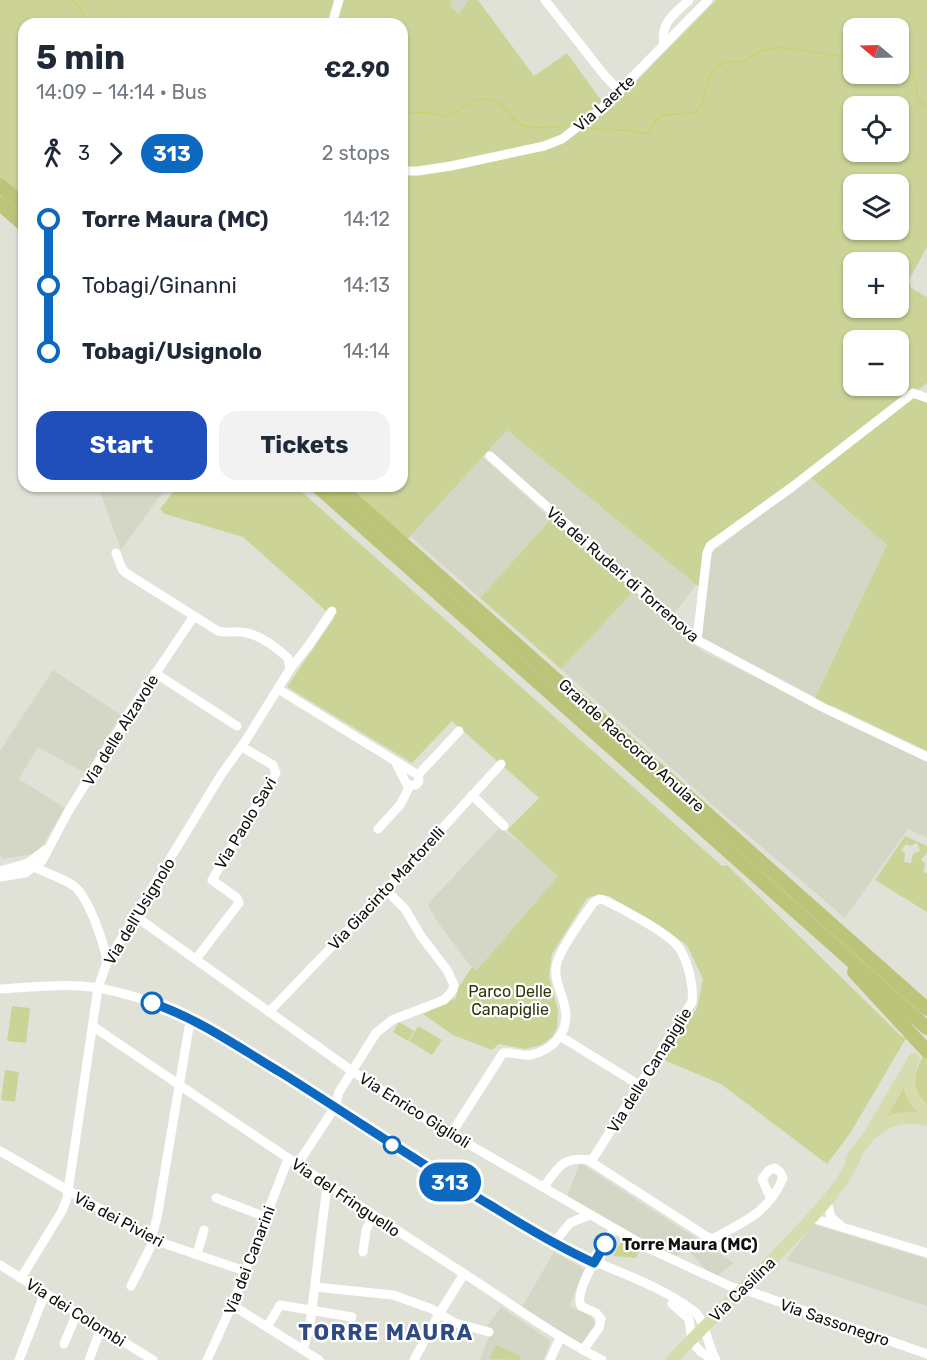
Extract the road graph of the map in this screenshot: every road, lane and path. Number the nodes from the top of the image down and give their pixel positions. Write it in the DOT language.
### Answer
graph roads {
  1 [pos="339,0"];
  2 [pos="545,0"];
  3 [pos="689,0"];
  4 [pos="708,0"];
  5 [pos="334,18"];
  6 [pos="664,45"];
  7 [pos="619,91"];
  8 [pos="408,170"];
  9 [pos="0,185"];
  10 [pos="18,201"];
  11 [pos="0,204"];
  12 [pos="18,220"];
  13 [pos="927,398"];
  14 [pos="489,456"];
  15 [pos="323,492"];
  16 [pos="345,492"];
  17 [pos="116,553"];
  18 [pos="332,611"];
  19 [pos="194,616"];
  20 [pos="697,640"];
  21 [pos="290,669"];
  22 [pos="155,674"];
  23 [pos="278,689"];
  24 [pos="237,726"];
  25 [pos="459,731"];
  26 [pos="242,747"];
  27 [pos="927,757"];
  28 [pos="395,761"];
  29 [pos="501,764"];
  30 [pos="418,775"];
  31 [pos="410,786"];
  32 [pos="472,795"];
  33 [pos="504,826"];
  34 [pos="378,829"];
  35 [pos="31,866"];
  36 [pos="0,871"];
  37 [pos="0,877"];
  38 [pos="386,890"];
  39 [pos="821,915"];
  40 [pos="135,916"];
  41 [pos="830,942"];
  42 [pos="196,959"];
  43 [pos="107,961"];
  44 [pos="98,988"];
  45 [pos="0,989"];
  46 [pos="927,998"];
  47 [pos="927,1010"];
  48 [pos="269,1012"];
  49 [pos="94,1027"];
  50 [pos="189,1027"];
  51 [pos="927,1028"];
  52 [pos="560,1036"];
  53 [pos="927,1051"];
  54 [pos="352,1071"];
  55 [pos="178,1084"];
  56 [pos="639,1085"];
  57 [pos="335,1107"];
  58 [pos="927,1112"];
  59 [pos="927,1120"];
  60 [pos="451,1134"];
  61 [pos="868,1137"];
  62 [pos="0,1151"];
  63 [pos="856,1155"];
  64 [pos="288,1158"];
  65 [pos="588,1160"];
  66 [pos="297,1165"];
  67 [pos="327,1185"];
  68 [pos="544,1187"];
  69 [pos="68,1192"];
  70 [pos="216,1198"];
  71 [pos="771,1199"];
  72 [pos="827,1202"];
  73 [pos="589,1215"];
  74 [pos="266,1216"];
  75 [pos="373,1216"];
  76 [pos="812,1218"];
  77 [pos="844,1228"];
  78 [pos="614,1229"];
  79 [pos="204,1230"];
  80 [pos="153,1239"];
  81 [pos="554,1243"];
  82 [pos="363,1252"];
  83 [pos="927,1253"];
  84 [pos="198,1254"];
  85 [pos="594,1263"];
  86 [pos="0,1265"];
  87 [pos="245,1271"];
  88 [pos="464,1274"];
  89 [pos="21,1278"];
  90 [pos="634,1279"];
  91 [pos="131,1286"];
  92 [pos="315,1287"];
  93 [pos="743,1290"];
  94 [pos="45,1293"];
  95 [pos="232,1305"];
  96 [pos="312,1311"];
  97 [pos="77,1313"];
  98 [pos="439,1314"];
  99 [pos="352,1317"];
  100 [pos="704,1326"];
  101 [pos="267,1327"];
  102 [pos="101,1328"];
  103 [pos="489,1332"];
  104 [pos="560,1338"];
  105 [pos="691,1340"];
  106 [pos="64,1344"];
  107 [pos="303,1350"];
  108 [pos="583,1350"];
  109 [pos="927,1354"];
  110 [pos="416,1359"];
  111 [pos="19,1360"];
  112 [pos="89,1360"];
  113 [pos="153,1360"];
  114 [pos="207,1360"];
  115 [pos="319,1360"];
  116 [pos="550,1360"];
  117 [pos="602,1360"];
  118 [pos="672,1360"];
  119 [pos="715,1360"];
  1 -- 5 [label="street"];
  2 -- 7 [label="street"];
  3 -- 6 [label="street"];
  4 -- 6 [label="street, Via Laerte"];
  6 -- 7 [label="street, Via Laerte"];
  7 -- 8 [label="street, Via Laerte"];
  9 -- 10 [label="highway"];
  11 -- 12 [label="highway"];
  13 -- 20 [label="street"];
  14 -- 20 [label="street, Via dei Ruderi di Torrenova"];
  15 -- 41 [label="highway, Grande Raccordo Anulare"];
  16 -- 39 [label="highway, Grande Raccordo Anulare"];
  17 -- 19 [label="street"];
  18 -- 21 [label="street, Via dell'Usignolo"];
  19 -- 21 [label="street"];
  19 -- 22 [label="street, Via delle Alzavole"];
  20 -- 27 [label="street, Via dei Ruderi di Torrenova"];
  21 -- 23 [label="street, Via dell'Usignolo"];
  22 -- 24 [label="street"];
  22 -- 35 [label="street, Via delle Alzavole"];
  23 -- 26 [label="street, Via dell'Usignolo"];
  23 -- 28 [label="street"];
  25 -- 30 [label="street"];
  26 -- 40 [label="street, Via dell'Usignolo"];
  26 -- 42 [label="street, Via Paolo Savi"];
  28 -- 30 [label="street"];
  28 -- 31 [label="street"];
  29 -- 32 [label="street, Via Giacinto Martorelli"];
  30 -- 31 [label="street"];
  31 -- 34 [label="street"];
  32 -- 33 [label="street"];
  32 -- 38 [label="street, Via Giacinto Martorelli"];
  35 -- 36 [label="street"];
  35 -- 37 [label="street"];
  35 -- 43 [label="street"];
  38 -- 48 [label="street, Via Giacinto Martorelli"];
  38 -- 54 [label="street"];
  39 -- 46 [label="highway"];
  39 -- 47 [label="highway, Grande Raccordo Anulare"];
  40 -- 42 [label="street, Via Enrico Giglioli"];
  40 -- 43 [label="street, Via dell'Usignolo"];
  41 -- 51 [label="highway, Grande Raccordo Anulare"];
  41 -- 53 [label="highway"];
  42 -- 48 [label="street, Via Enrico Giglioli"];
  43 -- 44 [label="street, Via dell'Usignolo"];
  44 -- 45 [label="street"];
  44 -- 49 [label="street, Via dell'Usignolo"];
  44 -- 57 [label="street"];
  48 -- 54 [label="street, Via Enrico Giglioli"];
  49 -- 55 [label="street, Via del Fringuello"];
  49 -- 69 [label="street, Via dell'Usignolo"];
  50 -- 55 [label="street"];
  52 -- 56 [label="street"];
  52 -- 56 [label="street, Via delle Canapiglie"];
  52 -- 60 [label="street"];
  54 -- 57 [label="street"];
  54 -- 60 [label="street, Via Enrico Giglioli"];
  55 -- 64 [label="street, Via del Fringuello"];
  55 -- 80 [label="street"];
  56 -- 65 [label="street, Via delle Canapiglie"];
  57 -- 66 [label="street"];
  57 -- 81 [label="street"];
  58 -- 61 [label="main road, Via Casilina"];
  59 -- 61 [label="main road"];
  60 -- 68 [label="street, Via Enrico Giglioli"];
  61 -- 63 [label="main road, Via Casilina"];
  62 -- 69 [label="street, Via dei Pivieri"];
  63 -- 72 [label="main road, Via Casilina"];
  63 -- 76 [label="main road, Via Casilina"];
  64 -- 66 [label="street, Via del Fringuello"];
  64 -- 74 [label="street, Via dei Canarini"];
  65 -- 68 [label="street"];
  65 -- 71 [label="street"];
  66 -- 67 [label="street, Via del Fringuello"];
  67 -- 75 [label="street, Via del Fringuello"];
  67 -- 92 [label="street"];
  68 -- 73 [label="street, Via Enrico Giglioli"];
  69 -- 80 [label="street, Via dei Pivieri"];
  69 -- 89 [label="street, Via dell'Usignolo"];
  70 -- 74 [label="street"];
  72 -- 76 [label="main road, Via Casilina"];
  72 -- 77 [label="street"];
  73 -- 78 [label="street, Via Enrico Giglioli"];
  73 -- 81 [label="street"];
  74 -- 87 [label="street, Via dei Canarini"];
  75 -- 82 [label="street"];
  75 -- 88 [label="street, Via del Fringuello"];
  76 -- 77 [label="street"];
  76 -- 93 [label="main road, Via Casilina"];
  77 -- 83 [label="street"];
  78 -- 85 [label="street"];
  78 -- 93 [label="street, Via Enrico Giglioli"];
  79 -- 84 [label="street"];
  80 -- 84 [label="street, Via dei Pivieri"];
  80 -- 91 [label="street"];
  81 -- 85 [label="street"];
  84 -- 87 [label="street, Via dei Pivieri"];
  85 -- 90 [label="street"];
  85 -- 108 [label="street"];
  86 -- 89 [label="street, Via dei Colombi"];
  87 -- 95 [label="street, Via dei Canarini"];
  88 -- 98 [label="street"];
  88 -- 104 [label="street, Via del Fringuello"];
  89 -- 94 [label="street, Via dei Colombi"];
  90 -- 100 [label="street"];
  90 -- 105 [label="street"];
  92 -- 96 [label="street"];
  92 -- 98 [label="street"];
  93 -- 100 [label="main road, Via Casilina"];
  93 -- 109 [label="street, Via Sassonegro"];
  94 -- 97 [label="street, Via dei Colombi"];
  94 -- 111 [label="street"];
  95 -- 101 [label="street"];
  95 -- 114 [label="street, Via dei Canarini"];
  96 -- 99 [label="street"];
  96 -- 101 [label="street"];
  96 -- 107 [label="street"];
  97 -- 102 [label="street, Via dei Colombi"];
  97 -- 106 [label="street"];
  98 -- 103 [label="street"];
  98 -- 110 [label="street"];
  100 -- 105 [label="main road, Via Casilina"];
  100 -- 119 [label="street"];
  101 -- 107 [label="street"];
  102 -- 112 [label="street"];
  102 -- 113 [label="street, Via dei Colombi"];
  104 -- 108 [label="street, Via del Fringuello"];
  104 -- 116 [label="street"];
  105 -- 118 [label="main road, Via Casilina"];
  105 -- 119 [label="street"];
  107 -- 115 [label="street"];
  108 -- 117 [label="street, Via del Fringuello"];
}
